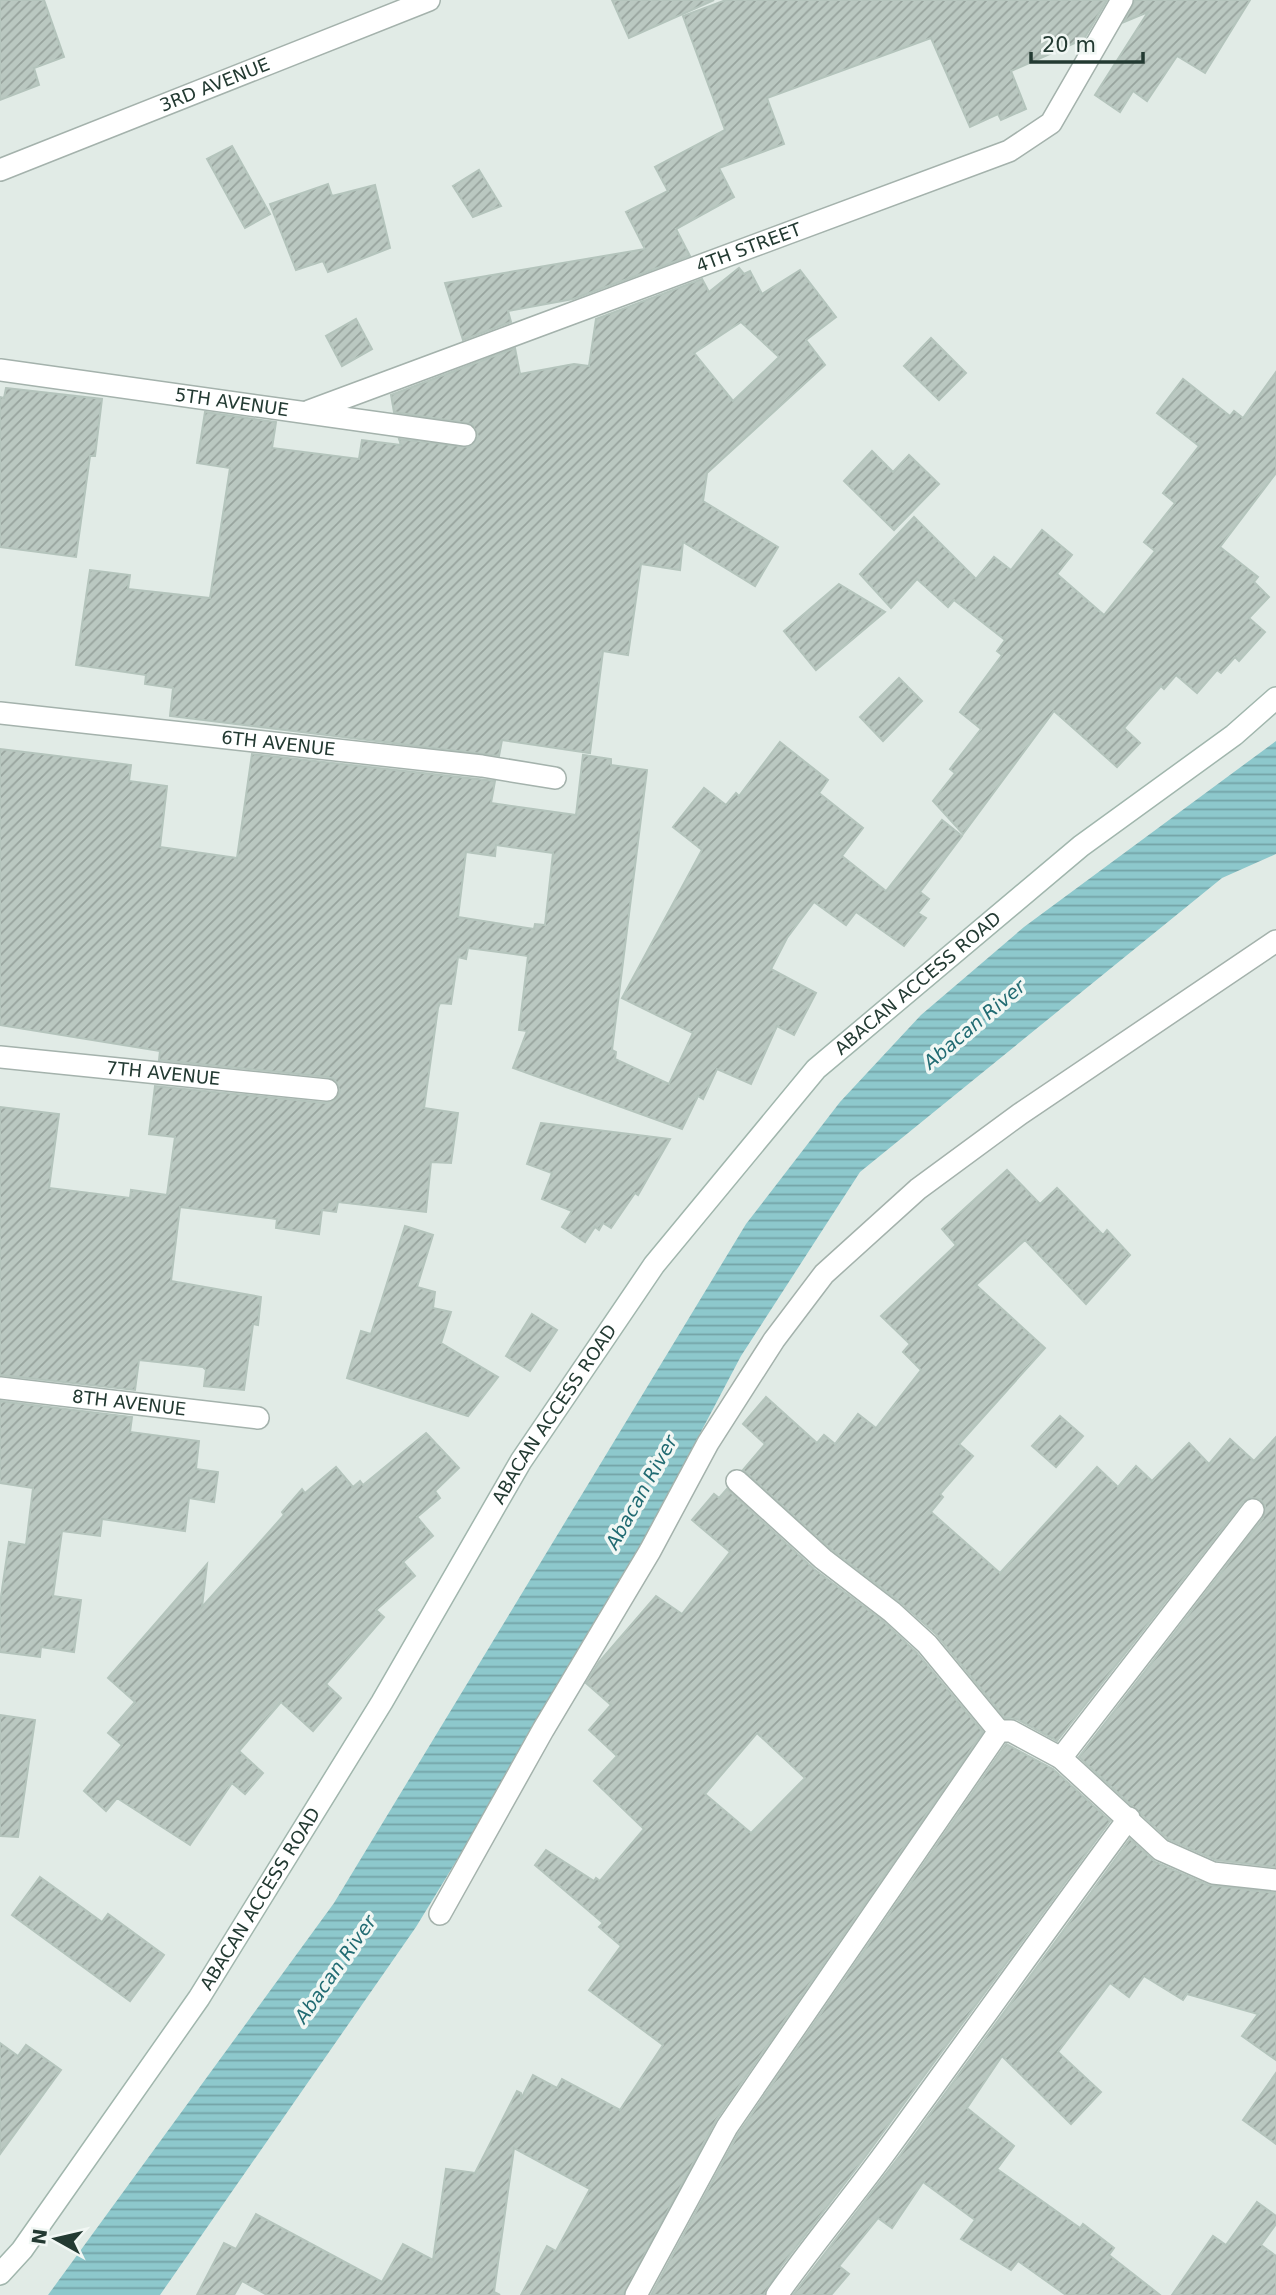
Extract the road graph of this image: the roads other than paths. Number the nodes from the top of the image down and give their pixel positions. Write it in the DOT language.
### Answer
graph roads {
  1 [pos="429,0"];
  2 [pos="1122,0"];
  3 [pos="0,170"];
  4 [pos="0,370"];
  5 [pos="309,411"];
  6 [pos="465,435"];
  7 [pos="1276,698"];
  8 [pos="0,713"];
  9 [pos="555,778"];
  10 [pos="1276,941"];
  11 [pos="0,1056"];
  12 [pos="327,1090"];
  13 [pos="0,1388"];
  14 [pos="258,1418"];
  15 [pos="737,1481"];
  16 [pos="1253,1510"];
  17 [pos="999,1731"];
  18 [pos="1061,1758"];
  19 [pos="1129,1818"];
  20 [pos="1276,1880"];
  21 [pos="440,1914"];
  22 [pos="0,2274"];
  23 [pos="636,2295"];
  24 [pos="777,2295"];
  1 -- 3 [label="street, 3RD AVENUE"];
  2 -- 5 [label="street, 4TH STREET"];
  4 -- 5 [label="street, 5TH AVENUE"];
  5 -- 6 [label="street, 5TH AVENUE"];
  7 -- 22 [label="street, ABACAN ACCESS ROAD"];
  8 -- 9 [label="street, 6TH AVENUE"];
  10 -- 21 [label="street"];
  11 -- 12 [label="street, 7TH AVENUE"];
  13 -- 14 [label="street, 8TH AVENUE"];
  15 -- 17 [label="street"];
  16 -- 18 [label="street"];
  17 -- 18 [label="street"];
  17 -- 23 [label="street"];
  18 -- 19 [label="street"];
  19 -- 20 [label="street"];
  19 -- 24 [label="street"];
}
